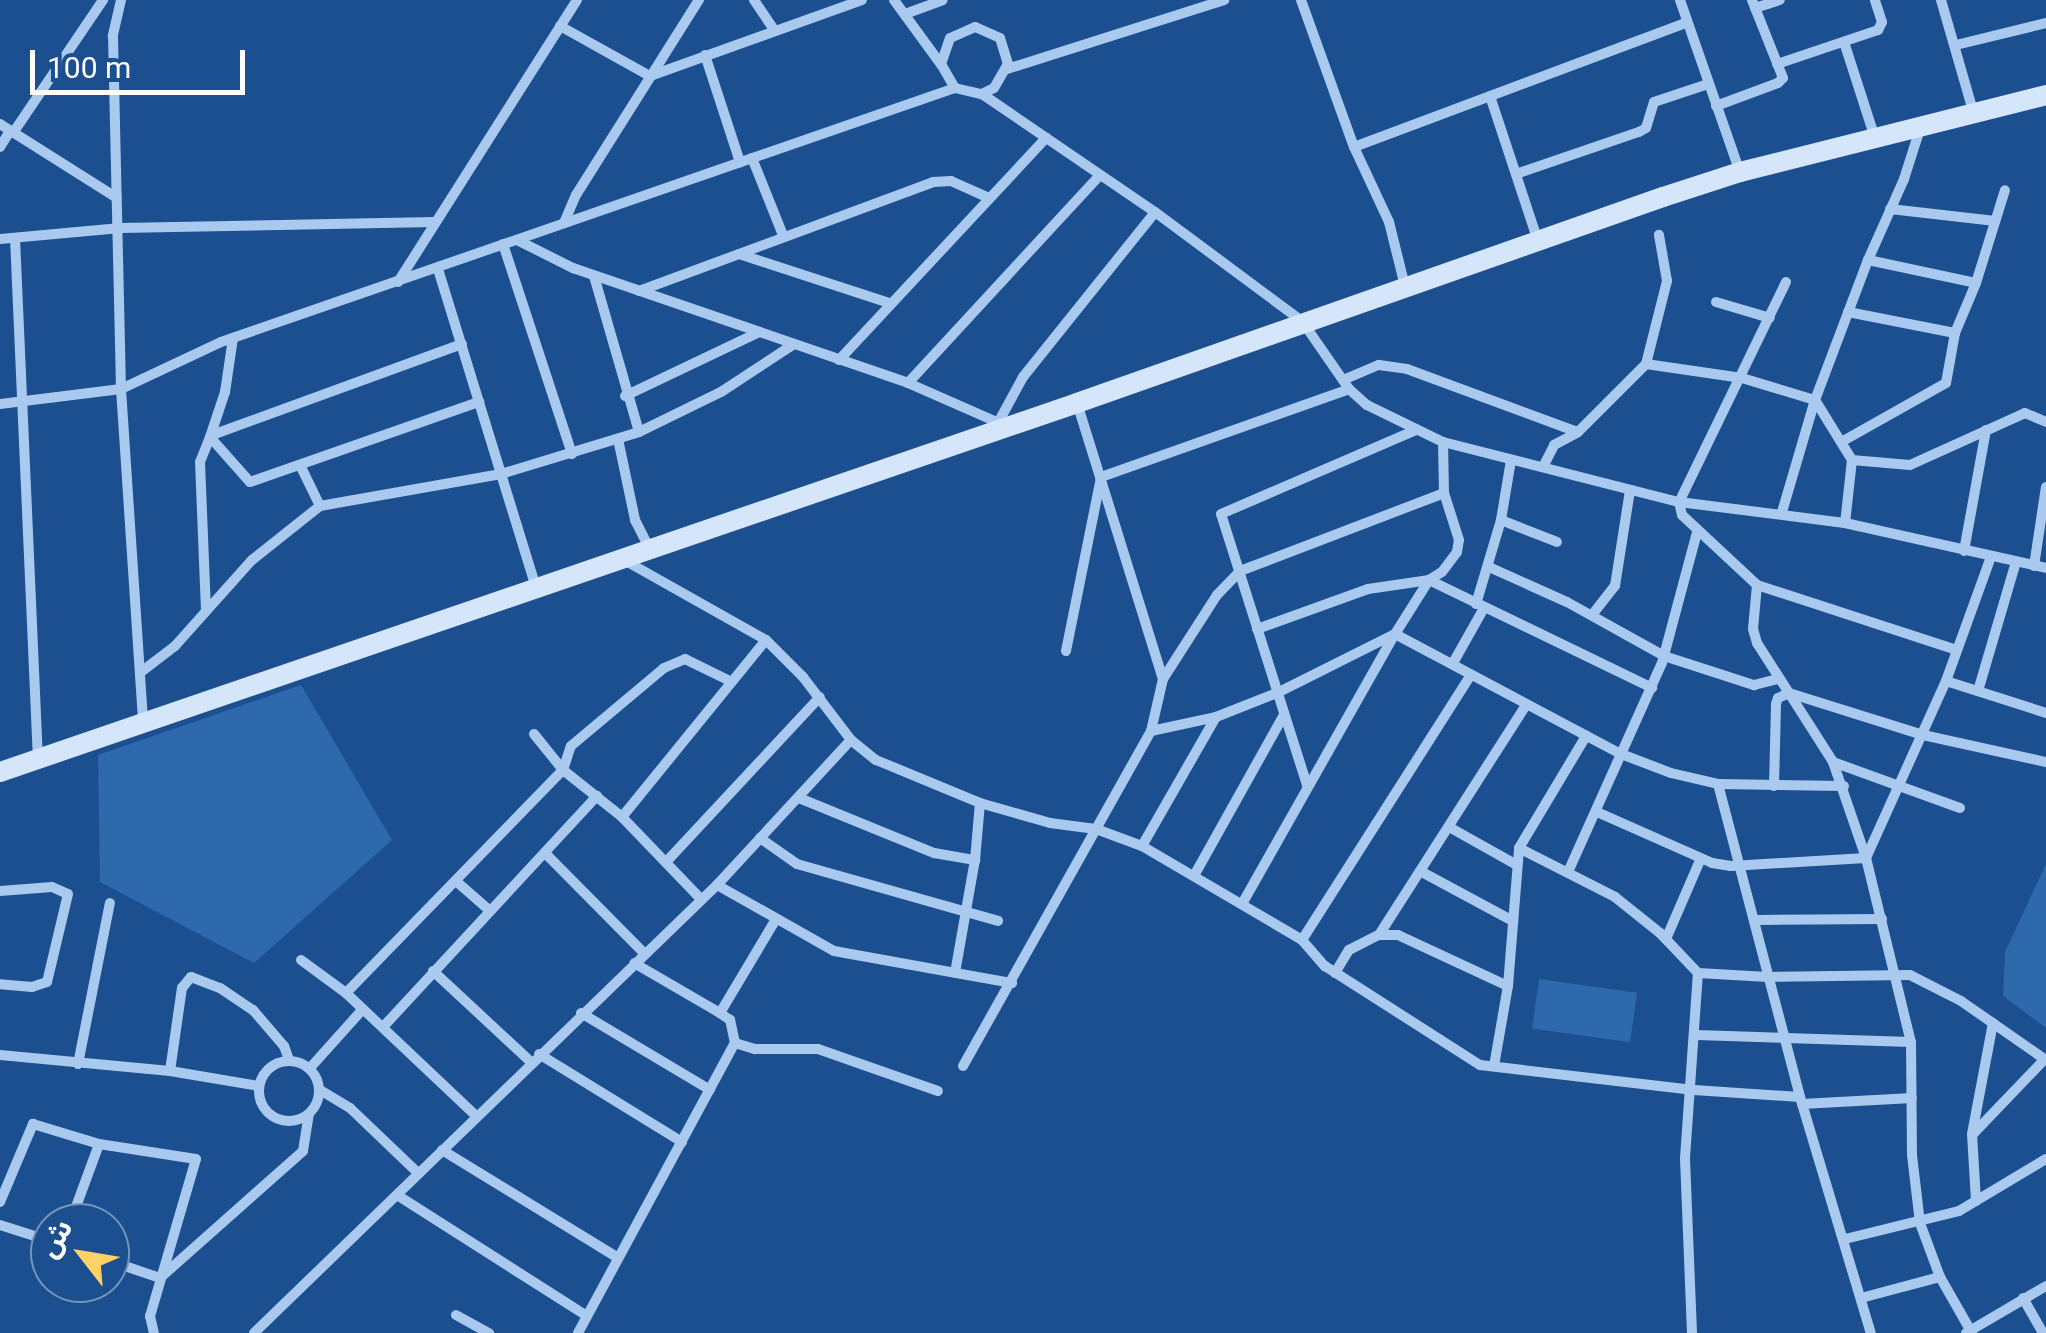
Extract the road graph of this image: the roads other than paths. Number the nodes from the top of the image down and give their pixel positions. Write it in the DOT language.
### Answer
graph roads {
  1 [pos="103,0"];
  2 [pos="120,0"];
  3 [pos="577,0"];
  4 [pos="699,0"];
  5 [pos="754,0"];
  6 [pos="862,0"];
  7 [pos="894,0"];
  8 [pos="944,0"];
  9 [pos="1224,0"];
  10 [pos="1300,0"];
  11 [pos="1680,0"];
  12 [pos="1780,0"];
  13 [pos="1875,0"];
  14 [pos="1940,0"];
  15 [pos="1754,4"];
  16 [pos="905,14"];
  17 [pos="1686,22"];
  18 [pos="2046,23"];
  19 [pos="560,26"];
  20 [pos="774,30"];
  21 [pos="1844,42"];
  22 [pos="1956,46"];
  23 [pos="705,55"];
  24 [pos="941,64"];
  25 [pos="1777,64"];
  26 [pos="1006,68"];
  27 [pos="650,76"];
  28 [pos="1708,84"];
  29 [pos="955,88"];
  30 [pos="982,94"];
  31 [pos="2046,95"];
  32 [pos="1490,96"];
  33 [pos="1716,106"];
  34 [pos="1974,115"];
  35 [pos="8,129"];
  36 [pos="1920,129"];
  37 [pos="1046,138"];
  38 [pos="1876,140"];
  39 [pos="1354,147"];
  40 [pos="0,148"];
  41 [pos="752,158"];
  42 [pos="740,162"];
  43 [pos="1740,172"];
  44 [pos="1516,174"];
  45 [pos="1100,176"];
  46 [pos="2006,190"];
  47 [pos="117,198"];
  48 [pos="989,198"];
  49 [pos="1890,209"];
  50 [pos="1155,212"];
  51 [pos="1995,220"];
  52 [pos="434,222"];
  53 [pos="564,224"];
  54 [pos="120,228"];
  55 [pos="783,234"];
  56 [pos="1658,235"];
  57 [pos="15,238"];
  58 [pos="0,239"];
  59 [pos="516,240"];
  60 [pos="1538,241"];
  61 [pos="503,244"];
  62 [pos="738,254"];
  63 [pos="1868,260"];
  64 [pos="438,269"];
  65 [pos="594,276"];
  66 [pos="1786,282"];
  67 [pos="398,283"];
  68 [pos="1976,283"];
  69 [pos="1405,286"];
  70 [pos="638,291"];
  71 [pos="1716,302"];
  72 [pos="889,303"];
  73 [pos="1848,312"];
  74 [pos="1770,318"];
  75 [pos="1302,321"];
  76 [pos="758,333"];
  77 [pos="1955,333"];
  78 [pos="233,338"];
  79 [pos="462,344"];
  80 [pos="794,344"];
  81 [pos="839,360"];
  82 [pos="1646,364"];
  83 [pos="1742,378"];
  84 [pos="908,383"];
  85 [pos="1346,385"];
  86 [pos="121,389"];
  87 [pos="625,396"];
  88 [pos="1815,400"];
  89 [pos="479,402"];
  90 [pos="19,403"];
  91 [pos="1077,403"];
  92 [pos="0,404"];
  93 [pos="2046,422"];
  94 [pos="1003,425"];
  95 [pos="1416,430"];
  96 [pos="1986,430"];
  97 [pos="639,432"];
  98 [pos="1578,432"];
  99 [pos="211,436"];
  100 [pos="618,439"];
  101 [pos="1844,441"];
  102 [pos="1442,442"];
  103 [pos="572,454"];
  104 [pos="1511,460"];
  105 [pos="1852,460"];
  106 [pos="301,467"];
  107 [pos="1543,467"];
  108 [pos="500,474"];
  109 [pos="1100,477"];
  110 [pos="2046,487"];
  111 [pos="1630,490"];
  112 [pos="1444,493"];
  113 [pos="1679,502"];
  114 [pos="320,506"];
  115 [pos="1782,512"];
  116 [pos="1501,520"];
  117 [pos="1845,523"];
  118 [pos="1697,532"];
  119 [pos="1558,542"];
  120 [pos="650,549"];
  121 [pos="1964,551"];
  122 [pos="1990,557"];
  123 [pos="622,558"];
  124 [pos="2016,562"];
  125 [pos="2040,567"];
  126 [pos="1489,568"];
  127 [pos="1240,570"];
  128 [pos="1429,580"];
  129 [pos="1756,585"];
  130 [pos="536,587"];
  131 [pos="1480,606"];
  132 [pos="206,612"];
  133 [pos="1592,615"];
  134 [pos="1257,629"];
  135 [pos="1395,634"];
  136 [pos="766,640"];
  137 [pos="1066,650"];
  138 [pos="1956,650"];
  139 [pos="1664,656"];
  140 [pos="1453,663"];
  141 [pos="141,672"];
  142 [pos="1470,676"];
  143 [pos="1162,678"];
  144 [pos="1778,680"];
  145 [pos="1946,681"];
  146 [pos="732,682"];
  147 [pos="1652,688"];
  148 [pos="1978,691"];
  149 [pos="1277,693"];
  150 [pos="1789,694"];
  151 [pos="820,697"];
  152 [pos="1526,704"];
  153 [pos="2046,713"];
  154 [pos="1284,715"];
  155 [pos="1216,717"];
  156 [pos="143,723"];
  157 [pos="1151,730"];
  158 [pos="534,734"];
  159 [pos="1923,735"];
  160 [pos="1586,736"];
  161 [pos="851,740"];
  162 [pos="1621,754"];
  163 [pos="38,761"];
  164 [pos="1832,762"];
  165 [pos="2046,762"];
  166 [pos="562,770"];
  167 [pos="0,772"];
  168 [pos="1718,784"];
  169 [pos="1307,785"];
  170 [pos="1774,786"];
  171 [pos="1844,786"];
  172 [pos="1901,786"];
  173 [pos="597,796"];
  174 [pos="799,798"];
  175 [pos="980,803"];
  176 [pos="1960,808"];
  177 [pos="1596,812"];
  178 [pos="622,817"];
  179 [pos="1448,827"];
  180 [pos="1096,829"];
  181 [pos="760,838"];
  182 [pos="1142,846"];
  183 [pos="1519,848"];
  184 [pos="545,853"];
  185 [pos="1702,858"];
  186 [pos="1866,858"];
  187 [pos="976,860"];
  188 [pos="667,861"];
  189 [pos="1517,864"];
  190 [pos="1739,864"];
  191 [pos="1420,871"];
  192 [pos="1568,872"];
  193 [pos="1195,874"];
  194 [pos="457,882"];
  195 [pos="717,884"];
  196 [pos="0,891"];
  197 [pos="700,898"];
  198 [pos="110,903"];
  199 [pos="1242,904"];
  200 [pos="488,909"];
  201 [pos="966,915"];
  202 [pos="776,919"];
  203 [pos="1882,919"];
  204 [pos="1755,920"];
  205 [pos="998,921"];
  206 [pos="1513,922"];
  207 [pos="1379,935"];
  208 [pos="1666,938"];
  209 [pos="1302,940"];
  210 [pos="644,953"];
  211 [pos="301,960"];
  212 [pos="634,963"];
  213 [pos="433,971"];
  214 [pos="1335,972"];
  215 [pos="955,973"];
  216 [pos="1698,973"];
  217 [pos="1898,974"];
  218 [pos="1768,977"];
  219 [pos="1012,983"];
  220 [pos="0,984"];
  221 [pos="1508,986"];
  222 [pos="346,994"];
  223 [pos="363,1009"];
  224 [pos="720,1013"];
  225 [pos="581,1014"];
  226 [pos="1994,1022"];
  227 [pos="382,1026"];
  228 [pos="1697,1035"];
  229 [pos="1784,1039"];
  230 [pos="1911,1042"];
  231 [pos="735,1043"];
  232 [pos="0,1056"];
  233 [pos="535,1058"];
  234 [pos="289,1060"];
  235 [pos="2046,1060"];
  236 [pos="78,1064"];
  237 [pos="963,1066"];
  238 [pos="1494,1066"];
  239 [pos="310,1068"];
  240 [pos="170,1071"];
  241 [pos="259,1086"];
  242 [pos="320,1090"];
  243 [pos="710,1090"];
  244 [pos="1694,1090"];
  245 [pos="938,1091"];
  246 [pos="1912,1098"];
  247 [pos="1801,1101"];
  248 [pos="309,1114"];
  249 [pos="476,1116"];
  250 [pos="1972,1134"];
  251 [pos="682,1142"];
  252 [pos="99,1144"];
  253 [pos="442,1150"];
  254 [pos="2046,1159"];
  255 [pos="419,1174"];
  256 [pos="397,1195"];
  257 [pos="0,1202"];
  258 [pos="1976,1202"];
  259 [pos="77,1203"];
  260 [pos="1920,1224"];
  261 [pos="0,1225"];
  262 [pos="30,1234"];
  263 [pos="1845,1239"];
  264 [pos="618,1258"];
  265 [pos="130,1268"];
  266 [pos="1940,1277"];
  267 [pos="160,1278"];
  268 [pos="2046,1286"];
  269 [pos="1861,1298"];
  270 [pos="2023,1298"];
  271 [pos="456,1315"];
  272 [pos="587,1316"];
  273 [pos="1969,1332"];
  274 [pos="154,1333"];
  275 [pos="254,1333"];
  276 [pos="489,1333"];
  277 [pos="578,1333"];
  278 [pos="1692,1333"];
  279 [pos="1871,1333"];
  280 [pos="2043,1333"];
  1 -- 35 [label="street"];
  2 -- 47 [label="street"];
  3 -- 19 [label="street"];
  4 -- 27 [label="street"];
  5 -- 20 [label="street"];
  6 -- 20 [label="street"];
  7 -- 16 [label="street"];
  8 -- 16 [label="street"];
  9 -- 26 [label="street"];
  10 -- 39 [label="street"];
  11 -- 17 [label="street"];
  12 -- 15 [label="street"];
  13 -- 21 [label="street"];
  14 -- 22 [label="street"];
  15 -- 25 [label="street"];
  16 -- 24 [label="street"];
  17 -- 28 [label="street"];
  17 -- 32 [label="street"];
  18 -- 22 [label="street"];
  19 -- 27 [label="street"];
  19 -- 52 [label="street"];
  20 -- 23 [label="street"];
  21 -- 25 [label="street"];
  21 -- 38 [label="street"];
  22 -- 34 [label="street"];
  23 -- 27 [label="street"];
  23 -- 42 [label="street"];
  24 -- 26 [label="street"];
  24 -- 29 [label="street"];
  25 -- 33 [label="street"];
  26 -- 30 [label="street"];
  27 -- 53 [label="street"];
  28 -- 33 [label="street"];
  28 -- 44 [label="street"];
  29 -- 30 [label="street"];
  29 -- 41 [label="street"];
  30 -- 37 [label="street"];
  31 -- 34 [label="main road"];
  32 -- 39 [label="street"];
  32 -- 44 [label="street"];
  33 -- 43 [label="street"];
  34 -- 36 [label="main road"];
  35 -- 40 [label="street"];
  35 -- 47 [label="street"];
  36 -- 38 [label="main road"];
  36 -- 49 [label="street"];
  37 -- 45 [label="street"];
  37 -- 48 [label="street"];
  38 -- 43 [label="main road"];
  39 -- 69 [label="street"];
  41 -- 42 [label="street"];
  41 -- 55 [label="street"];
  42 -- 53 [label="street"];
  43 -- 60 [label="main road"];
  44 -- 60 [label="street"];
  45 -- 50 [label="street"];
  45 -- 84 [label="street"];
  46 -- 51 [label="street"];
  47 -- 54 [label="street"];
  48 -- 55 [label="street"];
  48 -- 72 [label="street"];
  49 -- 51 [label="street"];
  49 -- 63 [label="street"];
  50 -- 75 [label="street"];
  50 -- 94 [label="street"];
  51 -- 68 [label="street"];
  52 -- 54 [label="street"];
  52 -- 67 [label="street"];
  53 -- 59 [label="street"];
  54 -- 57 [label="street"];
  54 -- 86 [label="street"];
  55 -- 62 [label="street"];
  56 -- 82 [label="street"];
  57 -- 58 [label="street"];
  57 -- 90 [label="street"];
  59 -- 61 [label="street"];
  59 -- 65 [label="street"];
  60 -- 69 [label="main road"];
  61 -- 64 [label="street"];
  61 -- 103 [label="street"];
  62 -- 70 [label="street"];
  62 -- 72 [label="street"];
  63 -- 68 [label="street"];
  63 -- 73 [label="street"];
  64 -- 67 [label="street"];
  64 -- 79 [label="street"];
  65 -- 70 [label="street"];
  65 -- 87 [label="street"];
  66 -- 74 [label="street"];
  67 -- 78 [label="street"];
  68 -- 77 [label="street"];
  69 -- 75 [label="main road"];
  70 -- 76 [label="street"];
  71 -- 74 [label="street"];
  72 -- 81 [label="street"];
  73 -- 77 [label="street"];
  73 -- 88 [label="street"];
  74 -- 83 [label="street"];
  75 -- 85 [label="street"];
  75 -- 91 [label="main road"];
  76 -- 80 [label="street"];
  76 -- 87 [label="street"];
  77 -- 101 [label="street"];
  78 -- 86 [label="street"];
  78 -- 99 [label="street"];
  79 -- 89 [label="street"];
  79 -- 99 [label="street"];
  80 -- 81 [label="street"];
  80 -- 97 [label="street"];
  81 -- 84 [label="street"];
  82 -- 83 [label="street"];
  82 -- 98 [label="street"];
  83 -- 88 [label="street"];
  83 -- 113 [label="street"];
  84 -- 94 [label="street"];
  85 -- 95 [label="street"];
  85 -- 98 [label="street"];
  85 -- 109 [label="street"];
  86 -- 90 [label="street"];
  86 -- 141 [label="street"];
  87 -- 97 [label="street"];
  88 -- 101 [label="street"];
  88 -- 115 [label="street"];
  89 -- 106 [label="street"];
  89 -- 108 [label="street"];
  90 -- 92 [label="street"];
  90 -- 163 [label="street"];
  91 -- 94 [label="main road"];
  91 -- 109 [label="street"];
  93 -- 96 [label="street"];
  94 -- 120 [label="main road"];
  95 -- 102 [label="street"];
  95 -- 127 [label="street"];
  96 -- 105 [label="street"];
  96 -- 121 [label="street"];
  97 -- 100 [label="street"];
  98 -- 107 [label="street"];
  99 -- 106 [label="street"];
  99 -- 132 [label="street"];
  100 -- 103 [label="street"];
  100 -- 120 [label="street"];
  101 -- 105 [label="street"];
  102 -- 104 [label="street"];
  102 -- 112 [label="street"];
  103 -- 108 [label="street"];
  104 -- 107 [label="street"];
  104 -- 116 [label="street"];
  105 -- 117 [label="street"];
  106 -- 114 [label="street"];
  107 -- 111 [label="street"];
  108 -- 114 [label="street"];
  108 -- 130 [label="street"];
  109 -- 137 [label="street"];
  109 -- 143 [label="street"];
  110 -- 125 [label="street"];
  111 -- 113 [label="street"];
  111 -- 133 [label="street"];
  112 -- 127 [label="street"];
  112 -- 128 [label="street"];
  113 -- 115 [label="street"];
  113 -- 118 [label="street"];
  114 -- 132 [label="street"];
  115 -- 117 [label="street"];
  116 -- 119 [label="street"];
  116 -- 126 [label="street"];
  117 -- 121 [label="street"];
  118 -- 129 [label="street"];
  118 -- 139 [label="street"];
  120 -- 123 [label="main road"];
  121 -- 122 [label="street"];
  122 -- 124 [label="street"];
  122 -- 138 [label="street"];
  123 -- 130 [label="main road"];
  123 -- 136 [label="street"];
  124 -- 125 [label="street"];
  124 -- 148 [label="street"];
  126 -- 131 [label="street"];
  126 -- 133 [label="street"];
  127 -- 134 [label="street"];
  127 -- 143 [label="street"];
  128 -- 131 [label="street"];
  128 -- 134 [label="street"];
  128 -- 135 [label="street"];
  129 -- 138 [label="street"];
  129 -- 144 [label="street"];
  130 -- 156 [label="main road"];
  131 -- 140 [label="street"];
  131 -- 147 [label="street"];
  132 -- 141 [label="street"];
  133 -- 139 [label="street"];
  134 -- 149 [label="street"];
  135 -- 140 [label="street"];
  135 -- 149 [label="street"];
  135 -- 169 [label="street"];
  136 -- 146 [label="street"];
  136 -- 151 [label="street"];
  138 -- 145 [label="street"];
  139 -- 144 [label="street"];
  139 -- 147 [label="street"];
  140 -- 142 [label="street"];
  141 -- 156 [label="street"];
  142 -- 152 [label="street"];
  142 -- 209 [label="street"];
  143 -- 157 [label="street"];
  144 -- 150 [label="street"];
  145 -- 148 [label="street"];
  145 -- 159 [label="street"];
  146 -- 166 [label="street"];
  146 -- 178 [label="street"];
  147 -- 162 [label="street"];
  148 -- 153 [label="street"];
  149 -- 154 [label="street"];
  149 -- 155 [label="street"];
  150 -- 159 [label="street"];
  150 -- 164 [label="street"];
  150 -- 170 [label="street"];
  151 -- 161 [label="street"];
  151 -- 188 [label="street"];
  152 -- 160 [label="street"];
  152 -- 179 [label="street"];
  154 -- 169 [label="street"];
  154 -- 193 [label="street"];
  155 -- 157 [label="street"];
  155 -- 182 [label="street"];
  156 -- 163 [label="main road"];
  157 -- 180 [label="street"];
  158 -- 166 [label="street"];
  159 -- 165 [label="street"];
  159 -- 172 [label="street"];
  160 -- 162 [label="street"];
  160 -- 183 [label="street"];
  161 -- 174 [label="street"];
  161 -- 175 [label="street"];
  162 -- 168 [label="street"];
  162 -- 177 [label="street"];
  163 -- 167 [label="main road"];
  164 -- 171 [label="street"];
  164 -- 172 [label="street"];
  166 -- 173 [label="street"];
  166 -- 194 [label="street"];
  168 -- 170 [label="street"];
  168 -- 190 [label="street"];
  169 -- 199 [label="street"];
  170 -- 171 [label="street"];
  171 -- 186 [label="street"];
  172 -- 176 [label="street"];
  172 -- 186 [label="street"];
  173 -- 178 [label="street"];
  173 -- 184 [label="street"];
  174 -- 181 [label="street"];
  174 -- 187 [label="street"];
  175 -- 180 [label="street"];
  175 -- 187 [label="street"];
  177 -- 185 [label="street"];
  177 -- 192 [label="street"];
  178 -- 188 [label="street"];
  179 -- 189 [label="street"];
  179 -- 191 [label="street"];
  180 -- 182 [label="street"];
  180 -- 219 [label="street"];
  181 -- 195 [label="street"];
  181 -- 201 [label="street"];
  182 -- 193 [label="street"];
  183 -- 189 [label="street"];
  183 -- 192 [label="street"];
  184 -- 200 [label="street"];
  184 -- 210 [label="street"];
  185 -- 190 [label="street"];
  185 -- 208 [label="street"];
  186 -- 190 [label="street"];
  186 -- 203 [label="street"];
  187 -- 201 [label="street"];
  188 -- 197 [label="street"];
  189 -- 206 [label="street"];
  190 -- 204 [label="street"];
  191 -- 206 [label="street"];
  191 -- 207 [label="street"];
  192 -- 208 [label="street"];
  193 -- 199 [label="street"];
  194 -- 200 [label="street"];
  194 -- 222 [label="street"];
  195 -- 197 [label="street"];
  195 -- 202 [label="street"];
  196 -- 220 [label="street"];
  197 -- 210 [label="street"];
  198 -- 236 [label="street"];
  199 -- 209 [label="street"];
  200 -- 213 [label="street"];
  201 -- 205 [label="street"];
  201 -- 215 [label="street"];
  202 -- 215 [label="street"];
  202 -- 224 [label="street"];
  203 -- 204 [label="street"];
  203 -- 217 [label="street"];
  204 -- 218 [label="street"];
  206 -- 221 [label="street"];
  207 -- 214 [label="street"];
  207 -- 221 [label="street"];
  208 -- 216 [label="street"];
  209 -- 214 [label="street"];
  210 -- 212 [label="street"];
  211 -- 222 [label="street"];
  212 -- 224 [label="street"];
  212 -- 225 [label="street"];
  213 -- 227 [label="street"];
  213 -- 233 [label="street"];
  214 -- 238 [label="street"];
  215 -- 219 [label="street"];
  216 -- 218 [label="street"];
  216 -- 228 [label="street"];
  217 -- 218 [label="street"];
  217 -- 226 [label="street"];
  217 -- 230 [label="street"];
  218 -- 229 [label="street"];
  219 -- 237 [label="street"];
  221 -- 238 [label="street"];
  222 -- 223 [label="street"];
  223 -- 227 [label="street"];
  223 -- 239 [label="street"];
  224 -- 231 [label="street"];
  225 -- 233 [label="street"];
  225 -- 243 [label="street"];
  226 -- 235 [label="street"];
  226 -- 250 [label="street"];
  227 -- 249 [label="street"];
  228 -- 229 [label="street"];
  228 -- 244 [label="street"];
  229 -- 230 [label="street"];
  229 -- 247 [label="street"];
  230 -- 246 [label="street"];
  231 -- 243 [label="street"];
  231 -- 245 [label="street"];
  232 -- 236 [label="street"];
  233 -- 249 [label="street"];
  233 -- 251 [label="street"];
  234 -- 239 [label="street"];
  234 -- 240 [label="street"];
  234 -- 241 [label="street"];
  235 -- 250 [label="street"];
  236 -- 240 [label="street"];
  238 -- 244 [label="street"];
  239 -- 242 [label="street"];
  240 -- 241 [label="street"];
  241 -- 248 [label="street"];
  242 -- 248 [label="street"];
  242 -- 255 [label="street"];
  243 -- 251 [label="street"];
  244 -- 247 [label="street"];
  244 -- 278 [label="street"];
  246 -- 247 [label="street"];
  246 -- 260 [label="street"];
  247 -- 263 [label="street"];
  248 -- 267 [label="street"];
  249 -- 253 [label="street"];
  250 -- 258 [label="street"];
  251 -- 264 [label="street"];
  252 -- 257 [label="street"];
  252 -- 259 [label="street"];
  252 -- 267 [label="street"];
  253 -- 255 [label="street"];
  253 -- 264 [label="street"];
  254 -- 258 [label="street"];
  255 -- 256 [label="street"];
  256 -- 272 [label="street"];
  256 -- 275 [label="street"];
  258 -- 260 [label="street"];
  260 -- 263 [label="street"];
  260 -- 266 [label="street"];
  261 -- 262 [label="street"];
  263 -- 269 [label="street"];
  264 -- 272 [label="street"];
  265 -- 267 [label="street"];
  266 -- 269 [label="street"];
  266 -- 273 [label="street"];
  267 -- 274 [label="street"];
  268 -- 270 [label="street"];
  269 -- 279 [label="street"];
  270 -- 273 [label="street"];
  270 -- 280 [label="street"];
  271 -- 276 [label="street"];
  272 -- 277 [label="street"];
}
